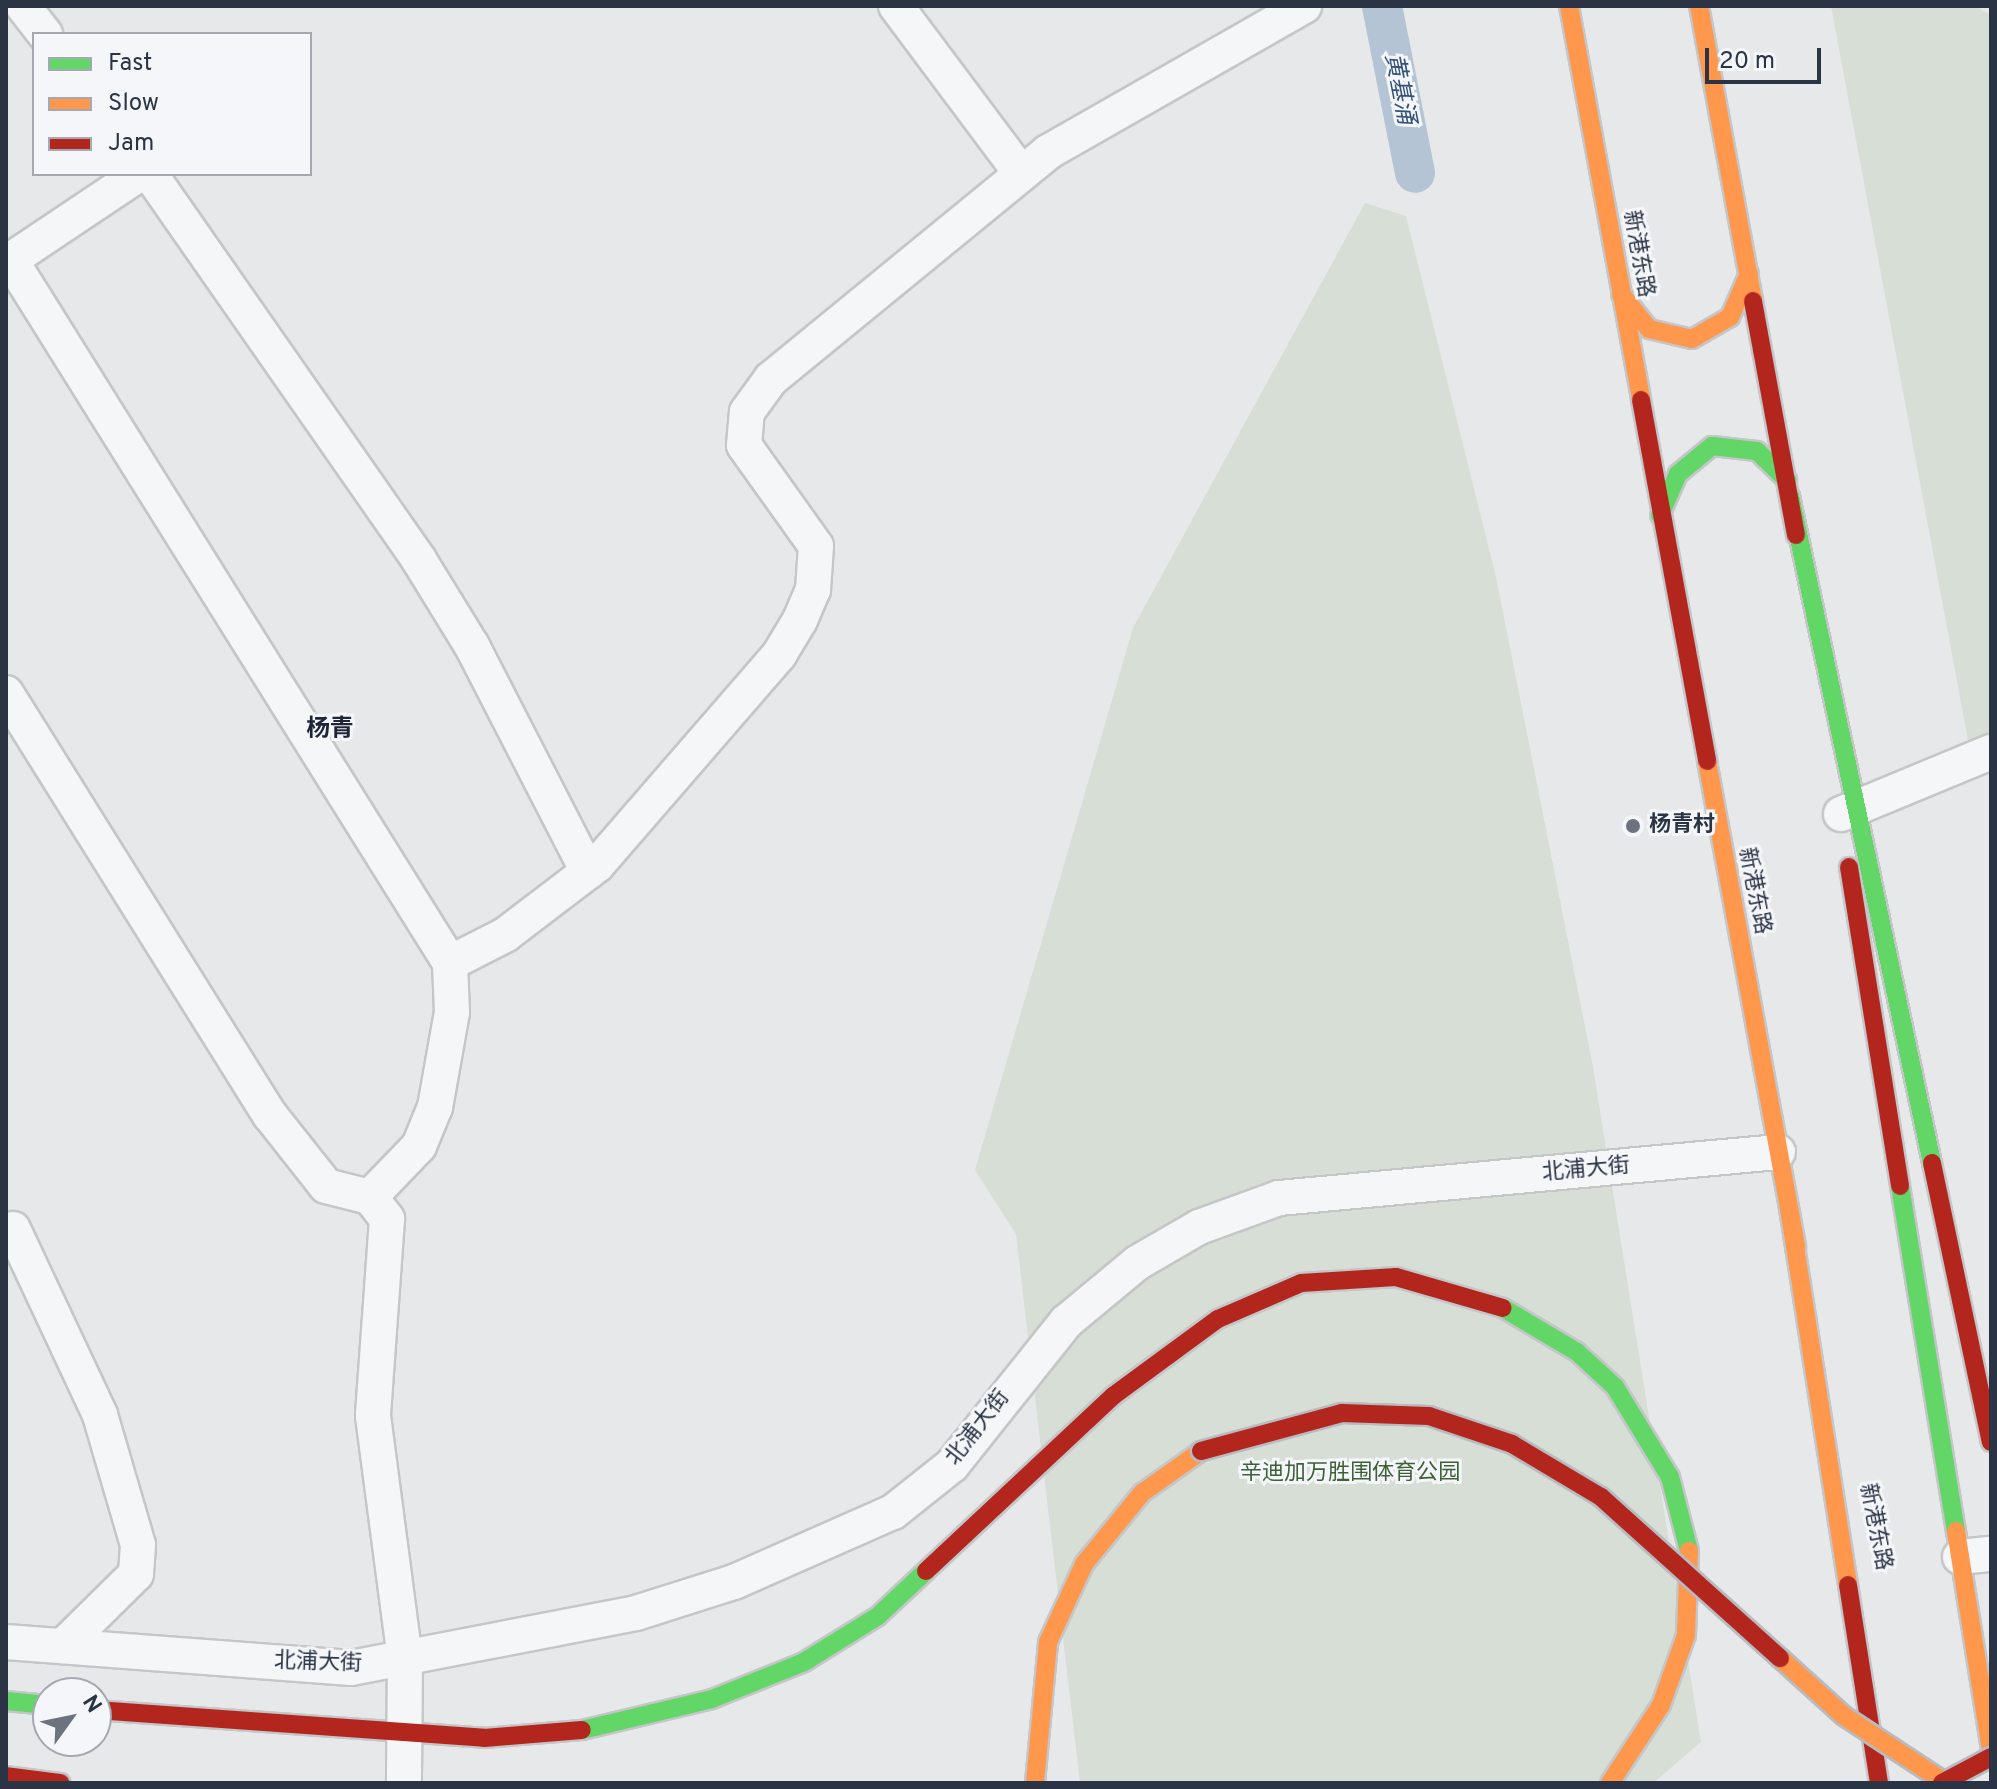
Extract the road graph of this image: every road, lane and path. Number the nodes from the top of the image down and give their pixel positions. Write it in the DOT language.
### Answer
graph roads {
  1 [pos="23,6"];
  2 [pos="896,6"];
  3 [pos="1304,6"];
  4 [pos="1569,6"];
  5 [pos="1699,6"];
  6 [pos="43,32"];
  7 [pos="1021,173"];
  8 [pos="136,176"];
  9 [pos="151,176"];
  10 [pos="8,261"];
  11 [pos="1749,274"];
  12 [pos="1621,294"];
  13 [pos="1788,488"];
  14 [pos="1660,515"];
  15 [pos="6,693"];
  16 [pos="1991,752"];
  17 [pos="1849,810"];
  18 [pos="588,872"];
  19 [pos="450,963"];
  20 [pos="1778,1152"];
  21 [pos="370,1197"];
  22 [pos="1789,1208"];
  23 [pos="13,1229"];
  24 [pos="1991,1442"];
  25 [pos="1975,1556"];
  26 [pos="6,1642"];
  27 [pos="63,1646"];
  28 [pos="405,1660"];
  29 [pos="6,1701"];
  30 [pos="32,1703"];
  31 [pos="112,1711"];
  32 [pos="1991,1750"];
  33 [pos="1991,1757"];
  34 [pos="6,1776"];
  35 [pos="61,1783"];
  36 [pos="404,1783"];
  37 [pos="1035,1783"];
  38 [pos="1610,1783"];
  39 [pos="1879,1783"];
  40 [pos="1899,1783"];
  41 [pos="1944,1783"];
  1 -- 6 [label="street"];
  2 -- 7 [label="street"];
  3 -- 7 [label="street"];
  4 -- 12 [label="main road, 新港东路"];
  5 -- 11 [label="main road"];
  7 -- 18 [label="street"];
  8 -- 10 [label="street"];
  9 -- 18 [label="street"];
  10 -- 19 [label="street"];
  11 -- 12 [label="main road"];
  11 -- 13 [label="main road"];
  12 -- 14 [label="main road, 新港东路"];
  13 -- 14 [label="main road"];
  13 -- 17 [label="main road"];
  14 -- 20 [label="main road, 新港东路"];
  15 -- 21 [label="street"];
  16 -- 17 [label="street"];
  17 -- 24 [label="main road"];
  17 -- 25 [label="main road"];
  18 -- 19 [label="street"];
  19 -- 21 [label="street"];
  20 -- 22 [label="main road, 新港东路"];
  20 -- 28 [label="street, 北浦大街"];
  21 -- 28 [label="street"];
  22 -- 39 [label="main road"];
  22 -- 40 [label="main road, 新港东路"];
  23 -- 27 [label="street"];
  25 -- 32 [label="main road"];
  26 -- 27 [label="street, 北浦大街"];
  27 -- 28 [label="street, 北浦大街"];
  28 -- 36 [label="street"];
  29 -- 30 [label="main road"];
  31 -- 38 [label="main road"];
  33 -- 41 [label="main road, bridge"];
  34 -- 35 [label="main road"];
  37 -- 41 [label="main road, bridge"];
}
